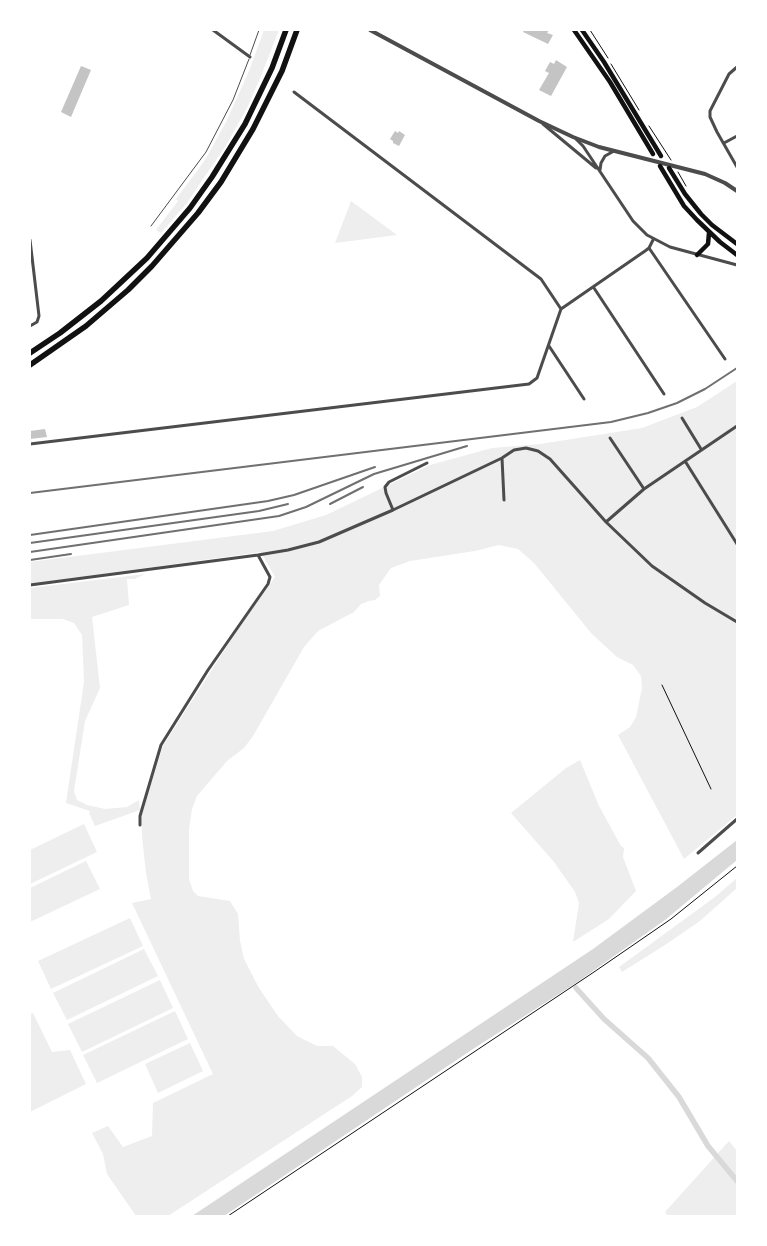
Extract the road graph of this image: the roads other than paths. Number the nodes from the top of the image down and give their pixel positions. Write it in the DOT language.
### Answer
graph roads {
  1 [pos="213,30"];
  2 [pos="259,30"];
  3 [pos="286,30"];
  4 [pos="370,30"];
  5 [pos="574,30"];
  6 [pos="582,30"];
  7 [pos="296,31"];
  8 [pos="250,57"];
  9 [pos="737,67"];
  10 [pos="294,92"];
  11 [pos="539,121"];
  12 [pos="737,136"];
  13 [pos="574,137"];
  14 [pos="724,143"];
  15 [pos="614,151"];
  16 [pos="653,154"];
  17 [pos="662,156"];
  18 [pos="660,166"];
  19 [pos="737,167"];
  20 [pos="669,168"];
  21 [pos="600,171"];
  22 [pos="737,191"];
  23 [pos="151,226"];
  24 [pos="709,233"];
  25 [pos="30,240"];
  26 [pos="654,240"];
  27 [pos="737,244"];
  28 [pos="650,248"];
  29 [pos="31,253"];
  30 [pos="697,255"];
  31 [pos="737,255"];
  32 [pos="737,265"];
  33 [pos="594,288"];
  34 [pos="561,309"];
  35 [pos="30,326"];
  36 [pos="549,346"];
  37 [pos="30,353"];
  38 [pos="724,359"];
  39 [pos="30,364"];
  40 [pos="664,394"];
  41 [pos="584,399"];
  42 [pos="682,418"];
  43 [pos="737,426"];
  44 [pos="610,438"];
  45 [pos="30,444"];
  46 [pos="701,449"];
  47 [pos="502,458"];
  48 [pos="684,461"];
  49 [pos="427,463"];
  50 [pos="644,489"];
  51 [pos="504,500"];
  52 [pos="393,510"];
  53 [pos="606,522"];
  54 [pos="737,544"];
  55 [pos="258,555"];
  56 [pos="30,585"];
  57 [pos="737,622"];
  58 [pos="737,819"];
  59 [pos="140,826"];
  60 [pos="698,853"];
  1 -- 8 [label="street"];
  2 -- 8 [label="lane"];
  3 -- 37 [label="highway"];
  4 -- 11 [label="street"];
  5 -- 16 [label="main road"];
  6 -- 17 [label="main road"];
  7 -- 39 [label="highway"];
  8 -- 23 [label="lane"];
  9 -- 14 [label="street"];
  10 -- 34 [label="street"];
  11 -- 13 [label="street"];
  11 -- 21 [label="street"];
  12 -- 14 [label="street"];
  13 -- 15 [label="street"];
  13 -- 21 [label="street"];
  14 -- 19 [label="street"];
  15 -- 21 [label="street"];
  15 -- 22 [label="street"];
  18 -- 24 [label="main road"];
  20 -- 27 [label="main road"];
  21 -- 26 [label="street"];
  24 -- 30 [label="main road"];
  24 -- 31 [label="main road"];
  25 -- 29 [label="street"];
  26 -- 28 [label="street"];
  26 -- 30 [label="street"];
  28 -- 33 [label="street"];
  28 -- 38 [label="street"];
  29 -- 35 [label="street"];
  30 -- 32 [label="street"];
  33 -- 34 [label="street"];
  33 -- 40 [label="street"];
  34 -- 36 [label="street"];
  36 -- 41 [label="street"];
  36 -- 45 [label="street"];
  42 -- 46 [label="street"];
  43 -- 46 [label="street"];
  44 -- 50 [label="street"];
  46 -- 48 [label="street"];
  47 -- 51 [label="street"];
  47 -- 52 [label="street"];
  47 -- 53 [label="street"];
  48 -- 50 [label="street"];
  48 -- 54 [label="street"];
  49 -- 52 [label="street"];
  50 -- 53 [label="street"];
  52 -- 55 [label="street"];
  53 -- 57 [label="street"];
  55 -- 56 [label="street"];
  55 -- 59 [label="street"];
  58 -- 60 [label="street"];
}
